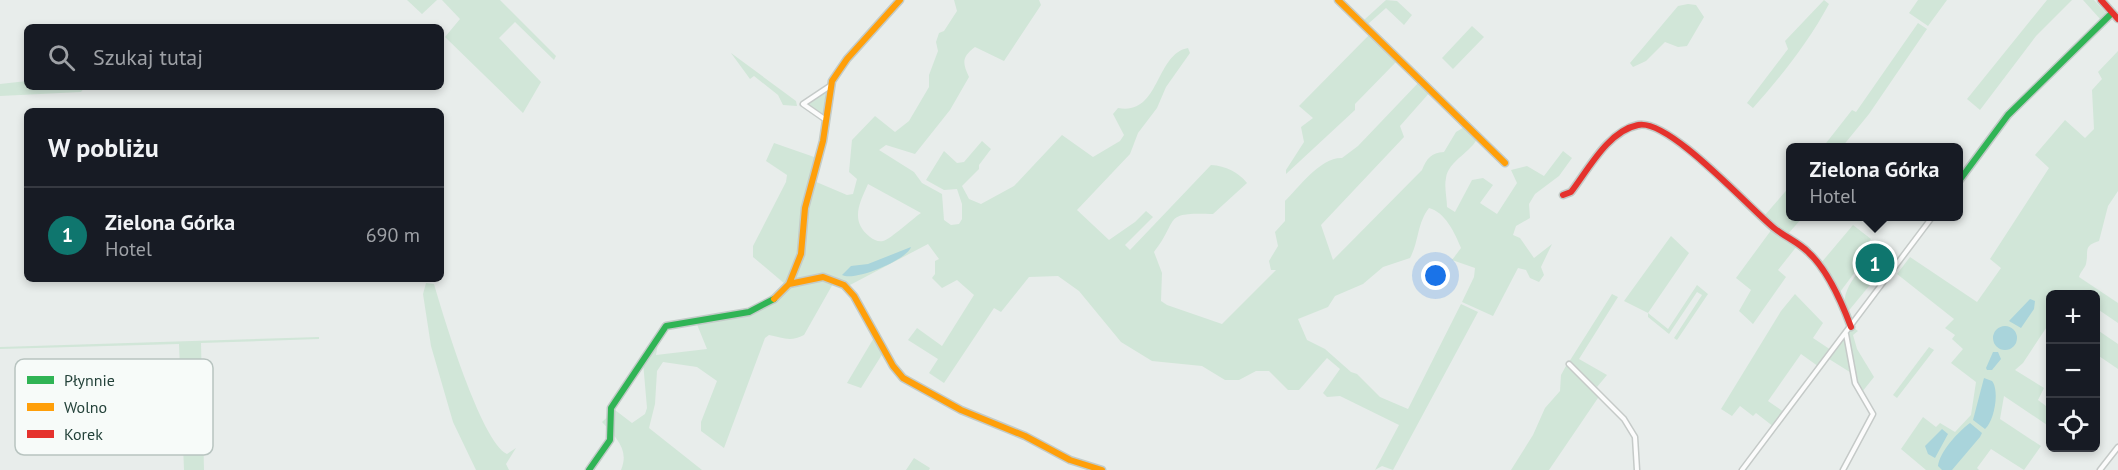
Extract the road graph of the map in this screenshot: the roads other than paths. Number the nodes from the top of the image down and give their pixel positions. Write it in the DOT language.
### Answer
graph roads {
  1 [pos="900,0"];
  2 [pos="1338,0"];
  3 [pos="2101,0"];
  4 [pos="2112,13"];
  5 [pos="2118,19"];
  6 [pos="830,86"];
  7 [pos="826,120"];
  8 [pos="1505,163"];
  9 [pos="1963,176"];
  10 [pos="1563,195"];
  11 [pos="1929,221"];
  12 [pos="789,284"];
  13 [pos="1851,327"];
  14 [pos="1846,334"];
  15 [pos="1569,364"];
  16 [pos="2118,447"];
  17 [pos="589,470"];
  18 [pos="1102,470"];
  19 [pos="1637,470"];
  20 [pos="1742,470"];
  21 [pos="1843,470"];
  22 [pos="2100,470"];
  1 -- 6 [label="street"];
  2 -- 8 [label="street"];
  3 -- 4 [label="street"];
  4 -- 5 [label="street"];
  4 -- 9 [label="street"];
  6 -- 7 [label="street"];
  6 -- 7 [label="street"];
  7 -- 12 [label="street"];
  10 -- 13 [label="street"];
  11 -- 13 [label="street"];
  12 -- 17 [label="street"];
  12 -- 18 [label="street"];
  13 -- 14 [label="street"];
  14 -- 20 [label="street"];
  14 -- 21 [label="street"];
  15 -- 19 [label="street"];
  16 -- 22 [label="street"];
}
